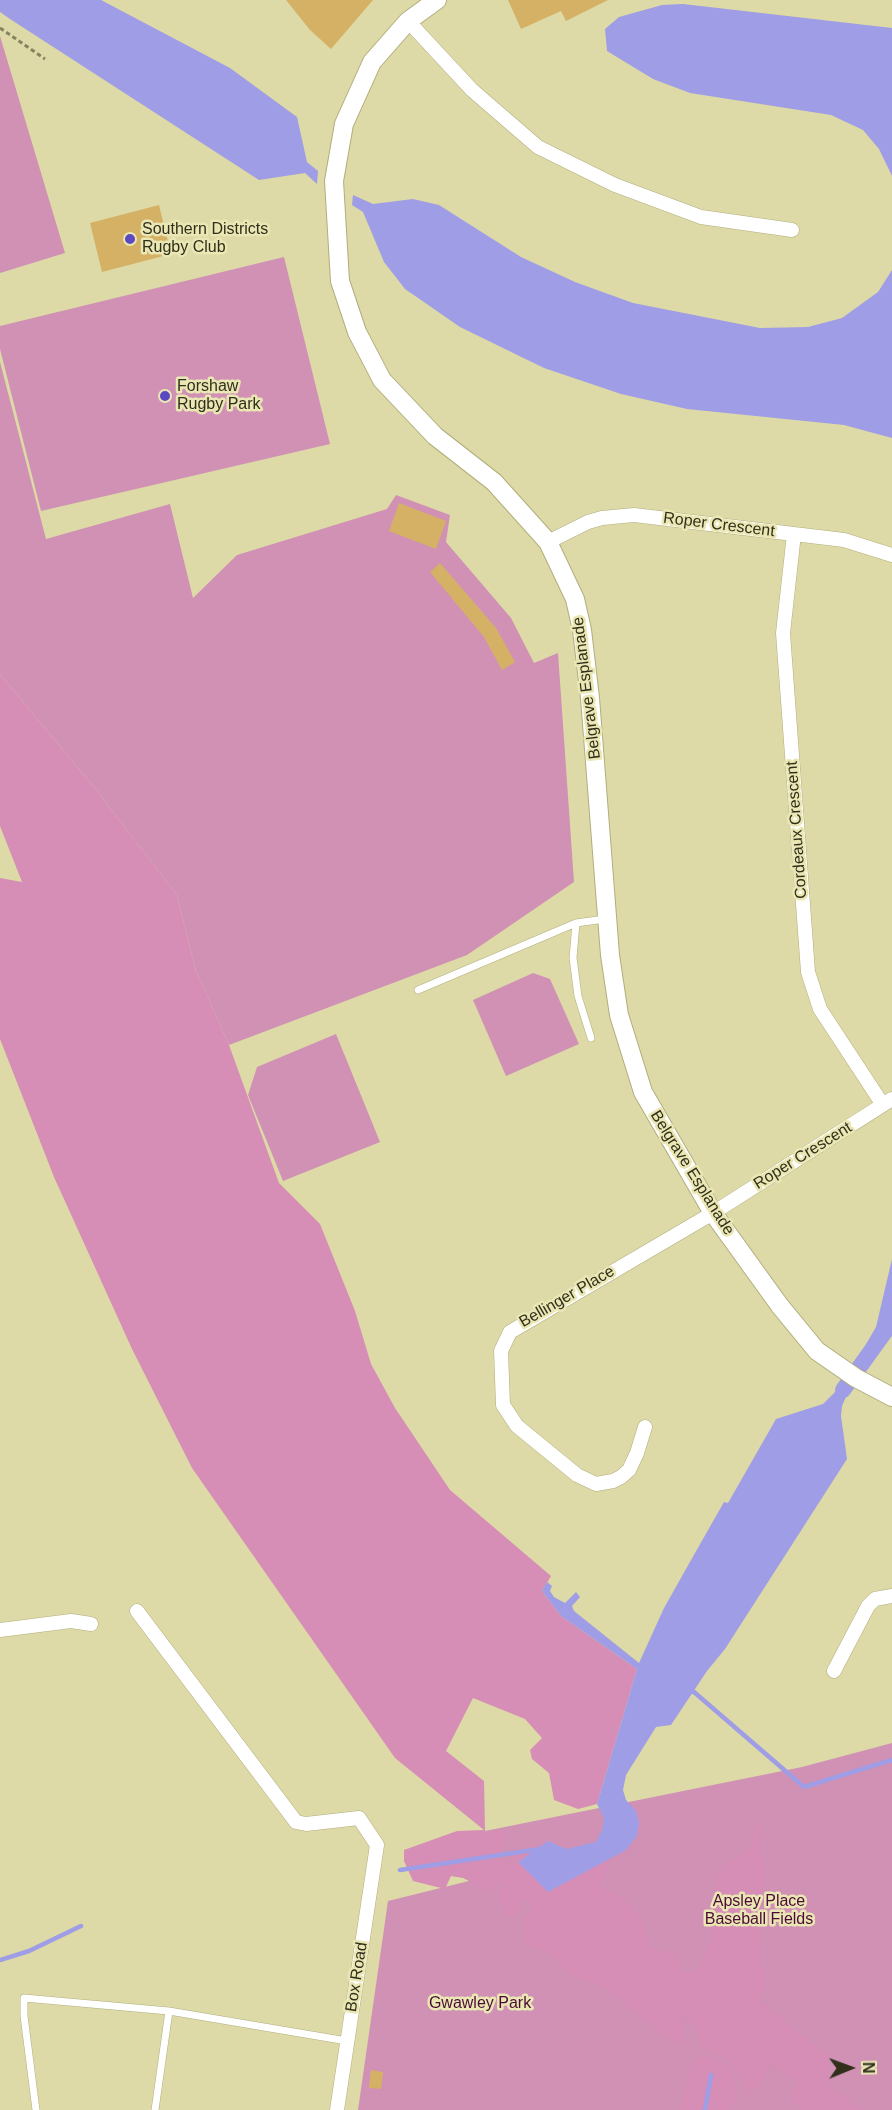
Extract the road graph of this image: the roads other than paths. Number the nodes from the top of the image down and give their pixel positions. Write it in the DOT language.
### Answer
graph roads {
  1 [pos="437,0"];
  2 [pos="408,21"];
  3 [pos="792,230"];
  4 [pos="794,534"];
  5 [pos="548,542"];
  6 [pos="892,555"];
  7 [pos="607,918"];
  8 [pos="576,923"];
  9 [pos="418,990"];
  10 [pos="591,1038"];
  11 [pos="888,1102"];
  12 [pos="713,1213"];
  13 [pos="892,1397"];
  14 [pos="645,1427"];
  15 [pos="892,1596"];
  16 [pos="137,1611"];
  17 [pos="91,1624"];
  18 [pos="0,1630"];
  19 [pos="834,1671"];
  20 [pos="169,2011"];
  21 [pos="347,2041"];
  22 [pos="36,2110"];
  23 [pos="155,2110"];
  24 [pos="337,2110"];
  1 -- 2 [label="street, Belgrave Esplanade"];
  2 -- 3 [label="street"];
  2 -- 5 [label="street, Belgrave Esplanade"];
  4 -- 5 [label="street, Roper Crescent"];
  4 -- 6 [label="street, Roper Crescent"];
  4 -- 11 [label="street, Cordeaux Crescent"];
  5 -- 7 [label="street, Belgrave Esplanade"];
  7 -- 8 [label="lane"];
  7 -- 12 [label="street, Belgrave Esplanade"];
  8 -- 9 [label="lane"];
  8 -- 10 [label="lane"];
  11 -- 12 [label="street, Roper Crescent"];
  12 -- 13 [label="street, Belgrave Esplanade"];
  12 -- 14 [label="street, Bellinger Place"];
  15 -- 19 [label="street"];
  16 -- 21 [label="street, Box Road"];
  17 -- 18 [label="street"];
  20 -- 21 [label="lane"];
  20 -- 22 [label="lane"];
  20 -- 23 [label="lane"];
  21 -- 24 [label="street, Box Road"];
}
